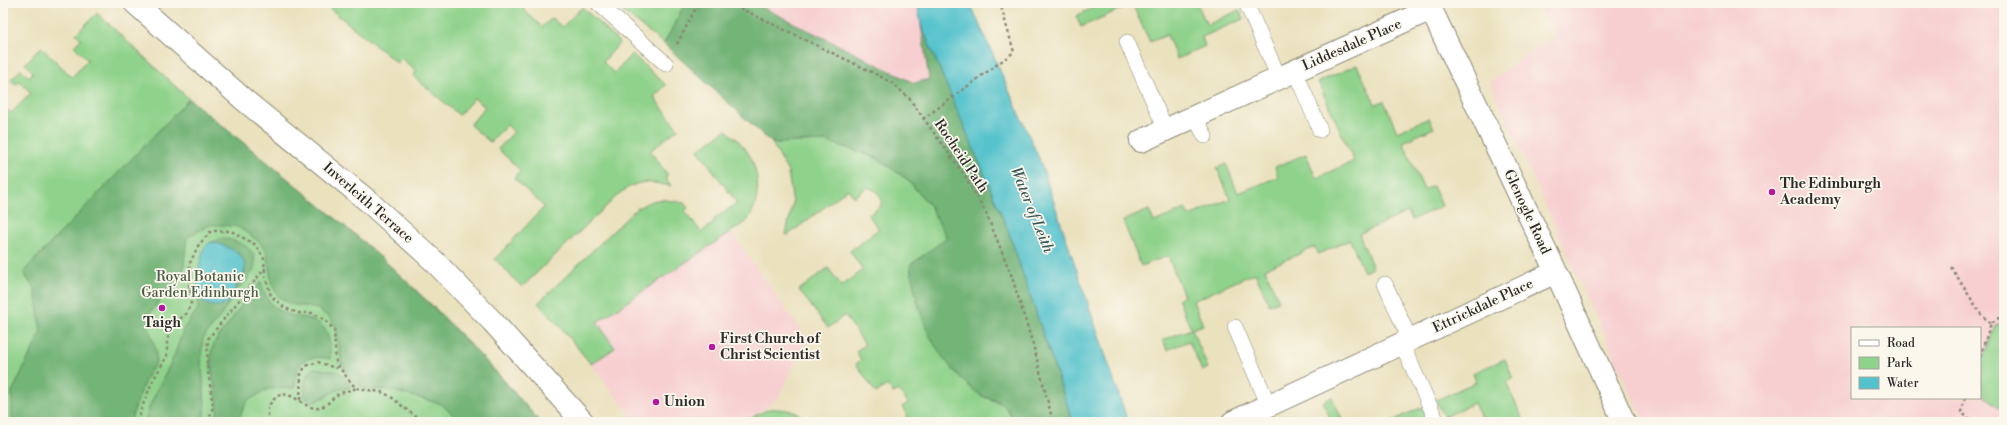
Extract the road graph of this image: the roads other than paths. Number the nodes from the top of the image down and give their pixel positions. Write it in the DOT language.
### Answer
graph roads {
  1 [pos="135,3"];
  2 [pos="598,3"];
  3 [pos="1246,3"];
  4 [pos="1430,6"];
  5 [pos="1127,42"];
  6 [pos="666,64"];
  7 [pos="1287,75"];
  8 [pos="1195,117"];
  9 [pos="1166,130"];
  10 [pos="1320,130"];
  11 [pos="1205,136"];
  12 [pos="1141,141"];
  13 [pos="1556,272"];
  14 [pos="1384,284"];
  15 [pos="1235,327"];
  16 [pos="1406,342"];
  17 [pos="1269,406"];
  18 [pos="583,422"];
  19 [pos="1233,422"];
  20 [pos="1437,422"];
  21 [pos="1624,422"];
  1 -- 18 [label="street, Inverleith Terrace"];
  2 -- 6 [label="lane"];
  3 -- 7 [label="lane, Liddesdale Place"];
  4 -- 7 [label="street, Liddesdale Place"];
  4 -- 13 [label="street, Glenogle Road"];
  5 -- 9 [label="lane"];
  7 -- 8 [label="street, Liddesdale Place"];
  7 -- 10 [label="lane, Liddesdale Place"];
  8 -- 9 [label="street, Liddesdale Place"];
  8 -- 11 [label="lane"];
  9 -- 12 [label="street, Liddesdale Place"];
  13 -- 16 [label="street, Ettrickdale Place"];
  13 -- 21 [label="street, Glenogle Road"];
  14 -- 16 [label="lane"];
  15 -- 17 [label="lane"];
  16 -- 17 [label="street, Ettrickdale Place"];
  16 -- 20 [label="lane"];
  17 -- 19 [label="street, Ettrickdale Place"];
}
